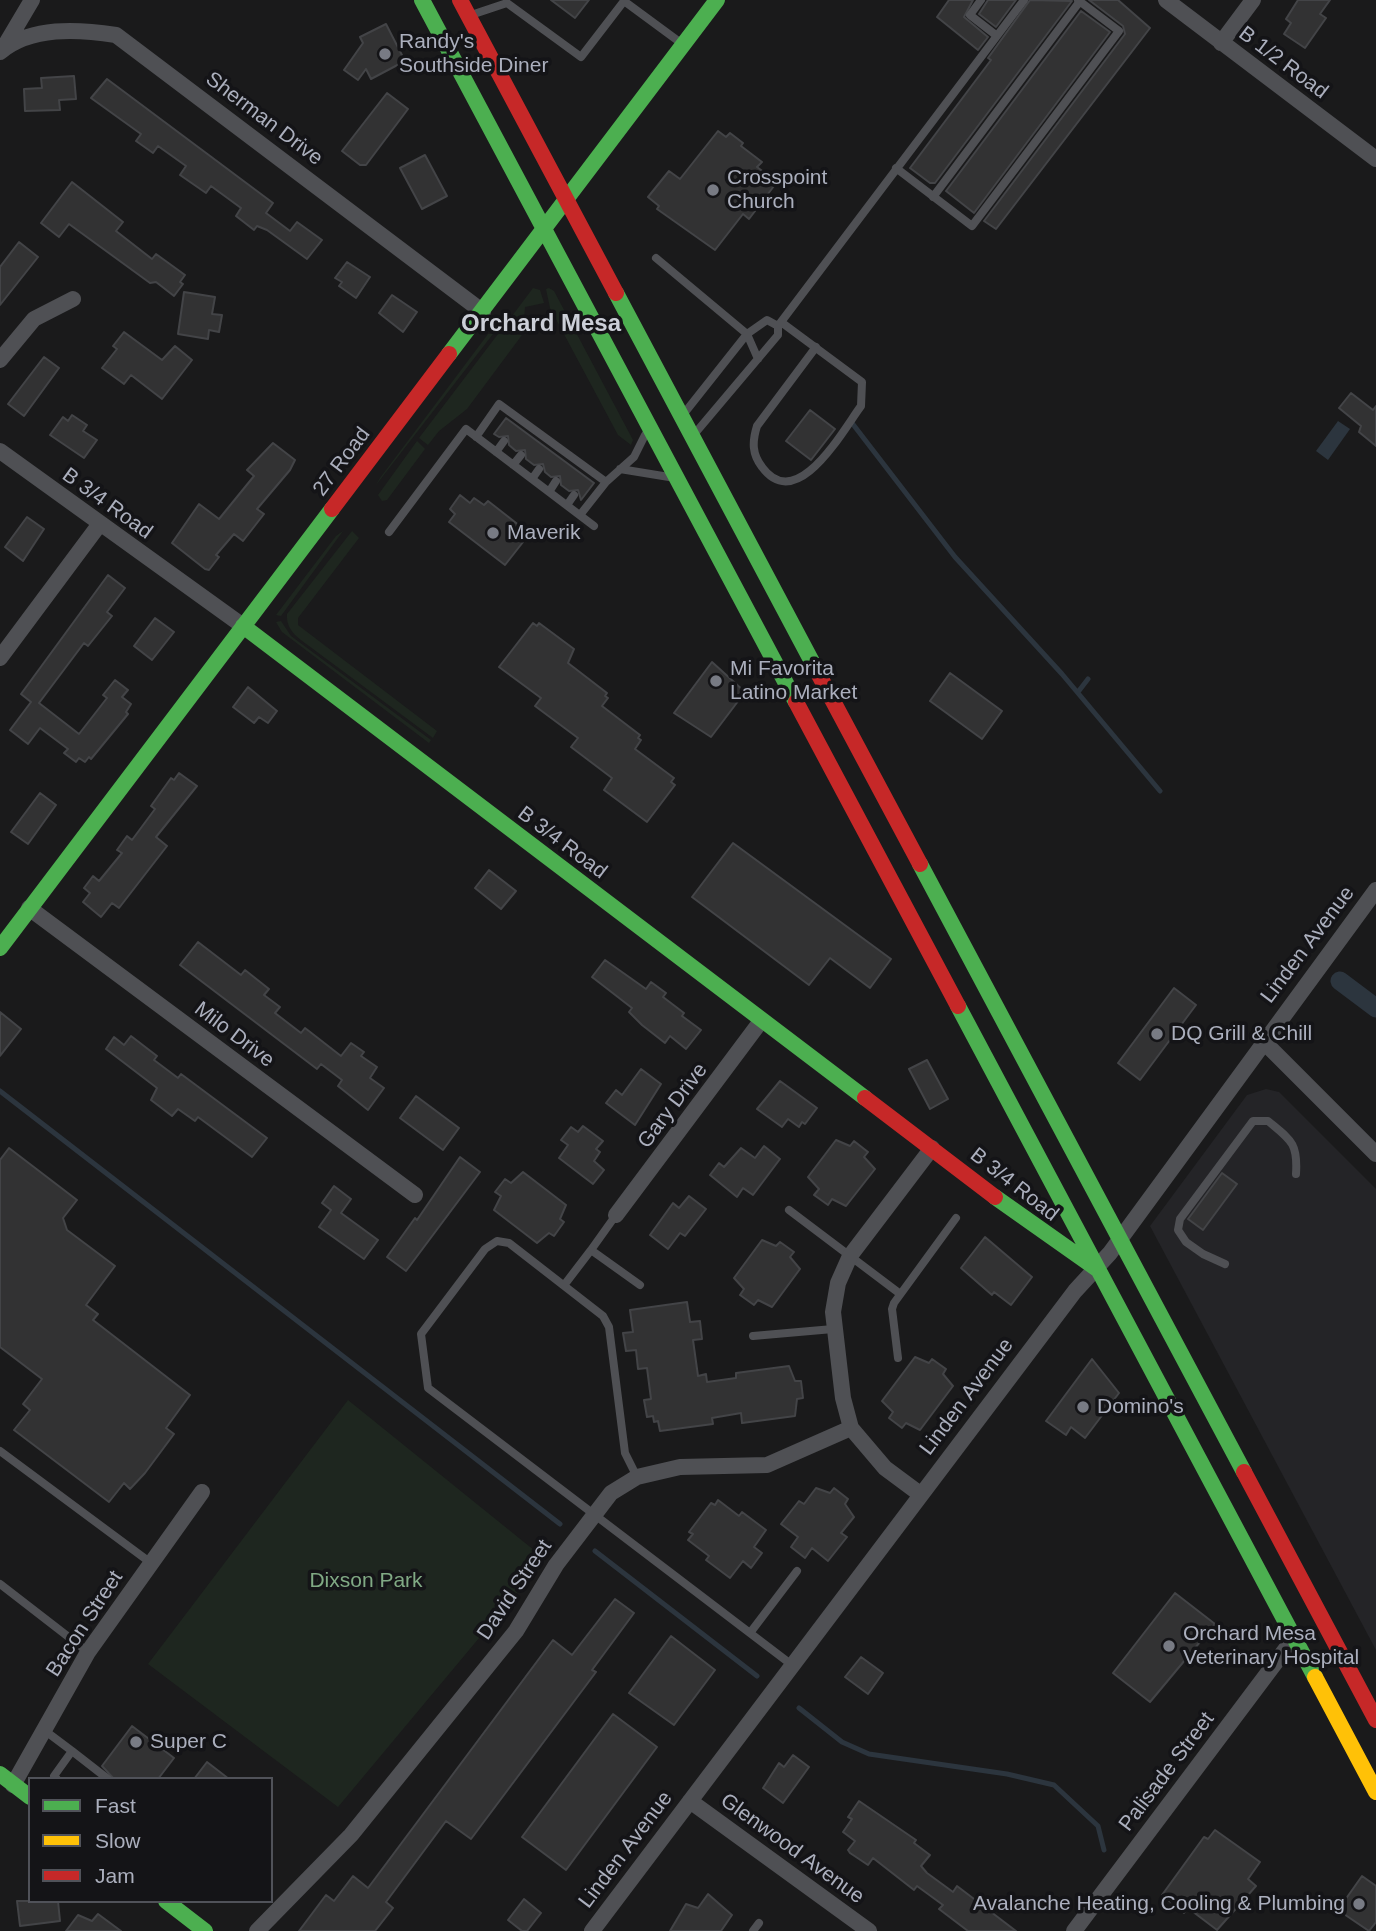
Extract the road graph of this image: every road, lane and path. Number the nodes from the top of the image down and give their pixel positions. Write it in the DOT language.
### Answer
graph roads {
  1 [pos="32,0"];
  2 [pos="422,0"];
  3 [pos="460,0"];
  4 [pos="717,0"];
  5 [pos="981,0"];
  6 [pos="1024,0"];
  7 [pos="1166,0"];
  8 [pos="1253,0"];
  9 [pos="1079,1"];
  10 [pos="469,16"];
  11 [pos="997,36"];
  12 [pos="1221,43"];
  13 [pos="683,45"];
  14 [pos="1,51"];
  15 [pos="1376,159"];
  16 [pos="896,169"];
  17 [pos="933,197"];
  18 [pos="567,200"];
  19 [pos="545,230"];
  20 [pos="656,258"];
  21 [pos="73,299"];
  22 [pos="483,312"];
  23 [pos="779,324"];
  24 [pos="747,334"];
  25 [pos="816,347"];
  26 [pos="758,359"];
  27 [pos="0,360"];
  28 [pos="682,416"];
  29 [pos="649,426"];
  30 [pos="693,436"];
  31 [pos="476,437"];
  32 [pos="504,441"];
  33 [pos="0,451"];
  34 [pos="496,452"];
  35 [pos="521,454"];
  36 [pos="513,465"];
  37 [pos="539,468"];
  38 [pos="620,469"];
  39 [pos="676,478"];
  40 [pos="532,479"];
  41 [pos="556,481"];
  42 [pos="606,482"];
  43 [pos="549,492"];
  44 [pos="574,495"];
  45 [pos="567,505"];
  46 [pos="580,515"];
  47 [pos="99,525"];
  48 [pos="594,526"];
  49 [pos="389,532"];
  50 [pos="243,626"];
  51 [pos="0,658"];
  52 [pos="1376,890"];
  53 [pos="29,908"];
  54 [pos="0,948"];
  55 [pos="761,1021"];
  56 [pos="1264,1041"];
  57 [pos="932,1148"];
  58 [pos="1376,1154"];
  59 [pos="1296,1174"];
  60 [pos="415,1195"];
  61 [pos="789,1210"];
  62 [pos="616,1215"];
  63 [pos="956,1218"];
  64 [pos="1120,1239"];
  65 [pos="592,1250"];
  66 [pos="850,1256"];
  67 [pos="1225,1264"];
  68 [pos="1097,1269"];
  69 [pos="565,1284"];
  70 [pos="640,1285"];
  71 [pos="899,1293"];
  72 [pos="833,1329"];
  73 [pos="752,1336"];
  74 [pos="898,1358"];
  75 [pos="851,1428"];
  76 [pos="0,1451"];
  77 [pos="638,1477"];
  78 [pos="202,1492"];
  79 [pos="920,1494"];
  80 [pos="594,1515"];
  81 [pos="151,1563"];
  82 [pos="797,1571"];
  83 [pos="0,1584"];
  84 [pos="750,1633"];
  85 [pos="1294,1638"];
  86 [pos="88,1653"];
  87 [pos="792,1665"];
  88 [pos="1376,1720"];
  89 [pos="44,1730"];
  90 [pos="72,1751"];
  91 [pos="97,1775"];
  92 [pos="55,1777"];
  93 [pos="7,1779"];
  94 [pos="1376,1791"];
  95 [pos="28,1795"];
  96 [pos="690,1801"];
  97 [pos="169,1903"];
  98 [pos="274,1905"];
  99 [pos="759,1923"];
  100 [pos="205,1931"];
  101 [pos="257,1931"];
  102 [pos="592,1931"];
  103 [pos="753,1931"];
  104 [pos="869,1931"];
  105 [pos="1074,1931"];
  1 -- 14 [label="street"];
  2 -- 19 [label="main road"];
  3 -- 10 [label="main road"];
  4 -- 13 [label="main road, 27 Road"];
  5 -- 11 [label="lane"];
  6 -- 11 [label="lane"];
  7 -- 12 [label="street, B 1/2 Road"];
  8 -- 12 [label="street"];
  9 -- 17 [label="lane"];
  9 -- 17 [label="lane"];
  10 -- 13 [label="lane"];
  10 -- 18 [label="main road"];
  11 -- 16 [label="lane"];
  12 -- 15 [label="street, B 1/2 Road"];
  13 -- 18 [label="main road, 27 Road"];
  14 -- 22 [label="street, Sherman Drive"];
  16 -- 17 [label="lane"];
  16 -- 23 [label="lane"];
  18 -- 19 [label="main road, 27 Road"];
  18 -- 28 [label="main road"];
  19 -- 22 [label="main road, 27 Road"];
  19 -- 29 [label="main road"];
  20 -- 24 [label="lane"];
  21 -- 27 [label="street"];
  22 -- 50 [label="main road, 27 Road"];
  23 -- 24 [label="lane"];
  23 -- 25 [label="lane"];
  23 -- 26 [label="lane"];
  24 -- 26 [label="lane"];
  24 -- 28 [label="lane"];
  25 -- 25 [label="lane"];
  26 -- 30 [label="lane"];
  28 -- 30 [label="main road"];
  29 -- 38 [label="lane"];
  29 -- 39 [label="main road"];
  30 -- 64 [label="main road"];
  31 -- 34 [label="lane"];
  31 -- 42 [label="lane"];
  31 -- 49 [label="lane"];
  32 -- 34 [label="lane"];
  33 -- 47 [label="street, B 3/4 Road"];
  34 -- 36 [label="lane"];
  35 -- 36 [label="lane"];
  36 -- 40 [label="lane"];
  37 -- 40 [label="lane"];
  38 -- 39 [label="lane"];
  38 -- 42 [label="lane"];
  39 -- 68 [label="main road"];
  40 -- 43 [label="lane"];
  41 -- 43 [label="lane"];
  42 -- 46 [label="lane"];
  43 -- 45 [label="lane"];
  44 -- 45 [label="lane"];
  45 -- 46 [label="lane"];
  46 -- 48 [label="lane"];
  47 -- 50 [label="street, B 3/4 Road"];
  47 -- 51 [label="street"];
  50 -- 53 [label="main road, 27 Road"];
  50 -- 55 [label="main road, B 3/4 Road"];
  52 -- 56 [label="street, Linden Avenue"];
  53 -- 54 [label="main road, 27 Road"];
  53 -- 60 [label="street, Milo Drive"];
  55 -- 57 [label="main road, B 3/4 Road"];
  55 -- 62 [label="street, Gary Drive"];
  56 -- 58 [label="street"];
  56 -- 64 [label="street, Linden Avenue"];
  57 -- 66 [label="street"];
  57 -- 68 [label="main road, B 3/4 Road"];
  59 -- 67 [label="lane"];
  61 -- 66 [label="lane"];
  62 -- 65 [label="lane"];
  63 -- 71 [label="lane"];
  64 -- 68 [label="street, Linden Avenue"];
  64 -- 88 [label="main road"];
  65 -- 69 [label="lane"];
  65 -- 70 [label="lane"];
  66 -- 71 [label="lane"];
  66 -- 72 [label="street"];
  68 -- 79 [label="street, Linden Avenue"];
  68 -- 85 [label="main road"];
  69 -- 77 [label="lane"];
  69 -- 80 [label="lane"];
  71 -- 74 [label="lane"];
  72 -- 73 [label="lane"];
  72 -- 75 [label="street"];
  75 -- 77 [label="street, David Street"];
  75 -- 79 [label="street"];
  76 -- 81 [label="lane"];
  77 -- 80 [label="street, David Street"];
  78 -- 81 [label="street, Bacon Street"];
  79 -- 87 [label="street, Linden Avenue"];
  80 -- 84 [label="lane"];
  80 -- 98 [label="street, David Street"];
  81 -- 86 [label="street, Bacon Street"];
  82 -- 84 [label="lane"];
  83 -- 86 [label="lane"];
  84 -- 87 [label="lane"];
  85 -- 94 [label="main road"];
  85 -- 105 [label="street, Palisade Street"];
  86 -- 89 [label="street, Bacon Street"];
  87 -- 96 [label="street, Linden Avenue"];
  89 -- 90 [label="lane"];
  89 -- 93 [label="street, Bacon Street"];
  90 -- 91 [label="lane"];
  90 -- 92 [label="lane"];
  93 -- 95 [label="main road"];
  96 -- 102 [label="street, Linden Avenue"];
  96 -- 104 [label="street, Glenwood Avenue"];
  97 -- 100 [label="main road"];
  98 -- 101 [label="street, David Street"];
  99 -- 103 [label="lane"];
}
